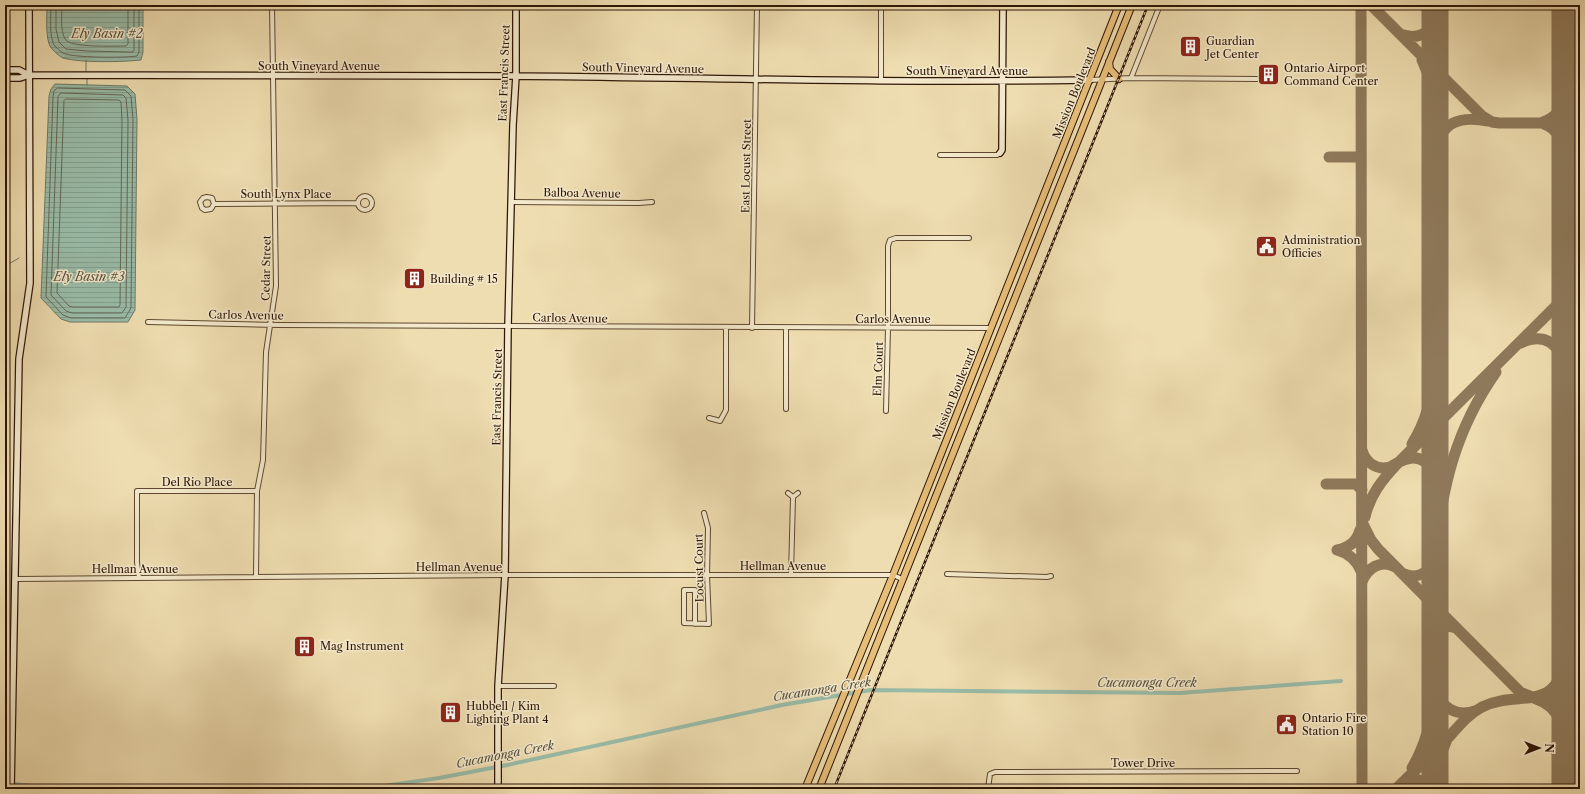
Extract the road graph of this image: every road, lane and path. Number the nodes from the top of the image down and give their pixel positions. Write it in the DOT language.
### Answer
graph roads {
  1 [pos="29,5"];
  2 [pos="272,5"];
  3 [pos="516,5"];
  4 [pos="758,5"];
  5 [pos="880,5"];
  6 [pos="1003,5"];
  7 [pos="1119,5"];
  8 [pos="1132,5"];
  9 [pos="1160,5"];
  10 [pos="1110,61"];
  11 [pos="5,70"];
  12 [pos="29,75"];
  13 [pos="273,76"];
  14 [pos="516,76"];
  15 [pos="5,78"];
  16 [pos="1131,78"];
  17 [pos="1102,79"];
  18 [pos="1119,79"];
  19 [pos="1257,79"];
  20 [pos="757,80"];
  21 [pos="881,80"];
  22 [pos="1090,80"];
  23 [pos="1003,81"];
  24 [pos="1000,153"];
  25 [pos="940,155"];
  26 [pos="511,202"];
  27 [pos="652,202"];
  28 [pos="358,203"];
  29 [pos="214,204"];
  30 [pos="275,204"];
  31 [pos="969,238"];
  32 [pos="148,322"];
  33 [pos="271,325"];
  34 [pos="508,326"];
  35 [pos="726,328"];
  36 [pos="752,328"];
  37 [pos="786,328"];
  38 [pos="888,328"];
  39 [pos="991,328"];
  40 [pos="786,409"];
  41 [pos="886,411"];
  42 [pos="709,418"];
  43 [pos="257,491"];
  44 [pos="788,493"];
  45 [pos="798,493"];
  46 [pos="793,497"];
  47 [pos="704,513"];
  48 [pos="947,574"];
  49 [pos="707,575"];
  50 [pos="791,575"];
  51 [pos="894,575"];
  52 [pos="505,576"];
  53 [pos="1052,576"];
  54 [pos="256,577"];
  55 [pos="139,578"];
  56 [pos="15,579"];
  57 [pos="902,579"];
  58 [pos="695,624"];
  59 [pos="498,686"];
  60 [pos="554,686"];
  61 [pos="1297,771"];
  62 [pos="11,789"];
  63 [pos="498,789"];
  64 [pos="805,789"];
  65 [pos="819,789"];
  66 [pos="988,789"];
  1 -- 12 [label="street"];
  2 -- 13 [label="street, Cedar Street"];
  3 -- 14 [label="street, East Francis Street"];
  4 -- 20 [label="street, East Locust Street"];
  5 -- 21 [label="street"];
  6 -- 23 [label="street"];
  7 -- 22 [label="main road, Mission Boulevard"];
  8 -- 10 [label="main road, Mission Boulevard"];
  9 -- 16 [label="street"];
  10 -- 17 [label="main road, Mission Boulevard"];
  10 -- 18 [label="main road"];
  11 -- 12 [label="street, South Vineyard Avenue"];
  12 -- 13 [label="street, South Vineyard Avenue"];
  12 -- 15 [label="street, South Vineyard Avenue"];
  12 -- 56 [label="street"];
  13 -- 14 [label="street, South Vineyard Avenue"];
  13 -- 30 [label="street, Cedar Street"];
  14 -- 20 [label="street, South Vineyard Avenue"];
  14 -- 26 [label="street, East Francis Street"];
  16 -- 18 [label="street, South Vineyard Avenue"];
  16 -- 19 [label="street, South Vineyard Avenue"];
  17 -- 18 [label="street, South Vineyard Avenue"];
  17 -- 22 [label="street, South Vineyard Avenue"];
  17 -- 57 [label="main road, Mission Boulevard"];
  20 -- 21 [label="street, South Vineyard Avenue"];
  20 -- 36 [label="street, East Locust Street"];
  21 -- 23 [label="street, South Vineyard Avenue"];
  22 -- 23 [label="street, South Vineyard Avenue"];
  22 -- 39 [label="main road, Mission Boulevard"];
  23 -- 24 [label="street"];
  24 -- 25 [label="street"];
  26 -- 27 [label="street, Balboa Avenue"];
  26 -- 34 [label="street, East Francis Street"];
  28 -- 30 [label="street, South Lynx Place"];
  29 -- 30 [label="street, South Lynx Place"];
  30 -- 33 [label="street, Cedar Street"];
  31 -- 38 [label="street, Elm Court"];
  32 -- 33 [label="street, Carlos Avenue"];
  33 -- 34 [label="street, Carlos Avenue"];
  33 -- 43 [label="street, Cedar Street"];
  34 -- 35 [label="street, Carlos Avenue"];
  34 -- 52 [label="street, East Francis Street"];
  35 -- 36 [label="street, Carlos Avenue"];
  35 -- 42 [label="street"];
  36 -- 37 [label="street, Carlos Avenue"];
  37 -- 38 [label="street, Carlos Avenue"];
  37 -- 40 [label="street"];
  38 -- 39 [label="street, Carlos Avenue"];
  38 -- 41 [label="street, Elm Court"];
  39 -- 51 [label="main road, Mission Boulevard"];
  43 -- 54 [label="street, Cedar Street"];
  43 -- 55 [label="street, Del Rio Place"];
  44 -- 46 [label="street"];
  45 -- 46 [label="street"];
  46 -- 50 [label="street"];
  47 -- 49 [label="street, Locust Court"];
  48 -- 53 [label="street"];
  49 -- 50 [label="street, Hellman Avenue"];
  49 -- 52 [label="street, Hellman Avenue"];
  49 -- 58 [label="street, Locust Court"];
  50 -- 51 [label="street, Hellman Avenue"];
  51 -- 57 [label="street, Hellman Avenue"];
  51 -- 64 [label="main road, Mission Boulevard"];
  52 -- 54 [label="street, Hellman Avenue"];
  52 -- 59 [label="street, East Francis Street"];
  54 -- 55 [label="street, Hellman Avenue"];
  55 -- 56 [label="street, Hellman Avenue"];
  56 -- 62 [label="street"];
  57 -- 65 [label="main road, Mission Boulevard"];
  58 -- 58 [label="street"];
  59 -- 60 [label="street"];
  59 -- 63 [label="street, East Francis Street"];
  61 -- 66 [label="street, Tower Drive"];
}
